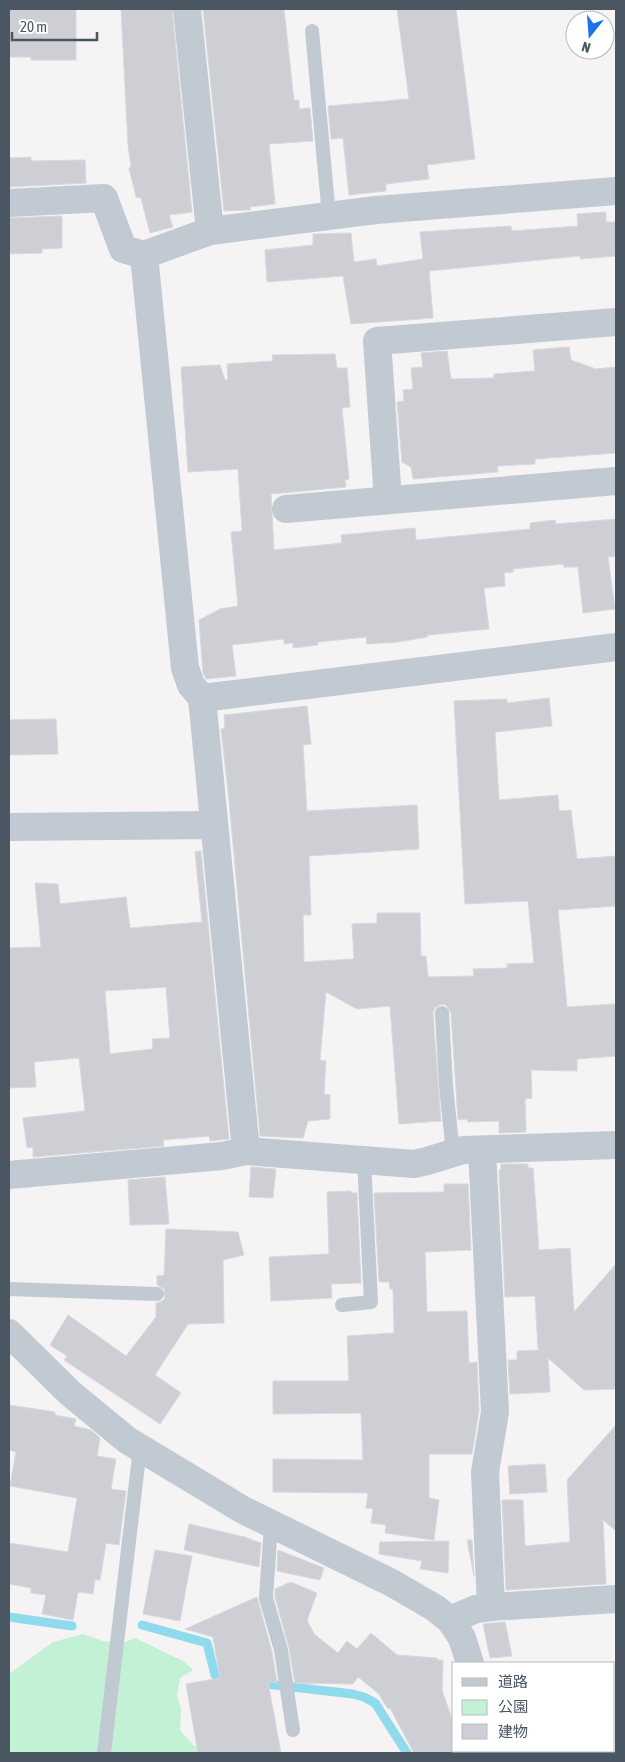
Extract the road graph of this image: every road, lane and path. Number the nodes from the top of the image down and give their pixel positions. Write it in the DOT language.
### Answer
graph roads {
  1 [pos="187,9"];
  2 [pos="312,31"];
  3 [pos="616,191"];
  4 [pos="9,202"];
  5 [pos="329,216"];
  6 [pos="210,231"];
  7 [pos="144,254"];
  8 [pos="616,322"];
  9 [pos="616,481"];
  10 [pos="388,500"];
  11 [pos="286,509"];
  12 [pos="616,647"];
  13 [pos="202,698"];
  14 [pos="213,825"];
  15 [pos="9,827"];
  16 [pos="442,1013"];
  17 [pos="616,1145"];
  18 [pos="482,1150"];
  19 [pos="246,1151"];
  20 [pos="453,1152"];
  21 [pos="364,1160"];
  22 [pos="9,1175"];
  23 [pos="9,1289"];
  24 [pos="156,1294"];
  25 [pos="342,1305"];
  26 [pos="9,1333"];
  27 [pos="140,1448"];
  28 [pos="274,1525"];
  29 [pos="616,1599"];
  30 [pos="491,1607"];
  31 [pos="450,1620"];
  32 [pos="470,1662"];
  33 [pos="294,1730"];
  34 [pos="104,1753"];
  1 -- 6 [label="street"];
  2 -- 5 [label="lane"];
  3 -- 5 [label="street"];
  4 -- 7 [label="street"];
  5 -- 6 [label="street"];
  6 -- 7 [label="street"];
  7 -- 13 [label="street"];
  8 -- 10 [label="street"];
  9 -- 10 [label="street"];
  10 -- 11 [label="street"];
  12 -- 13 [label="street"];
  13 -- 14 [label="street"];
  14 -- 15 [label="street"];
  14 -- 19 [label="street"];
  16 -- 20 [label="lane"];
  17 -- 18 [label="street"];
  18 -- 20 [label="street"];
  18 -- 30 [label="street"];
  19 -- 21 [label="street"];
  19 -- 22 [label="street"];
  20 -- 21 [label="street"];
  21 -- 25 [label="lane"];
  23 -- 24 [label="lane"];
  26 -- 27 [label="street"];
  27 -- 28 [label="street"];
  27 -- 34 [label="lane"];
  28 -- 31 [label="street"];
  28 -- 33 [label="lane"];
  29 -- 30 [label="street"];
  30 -- 31 [label="street"];
  31 -- 32 [label="street"];
}
